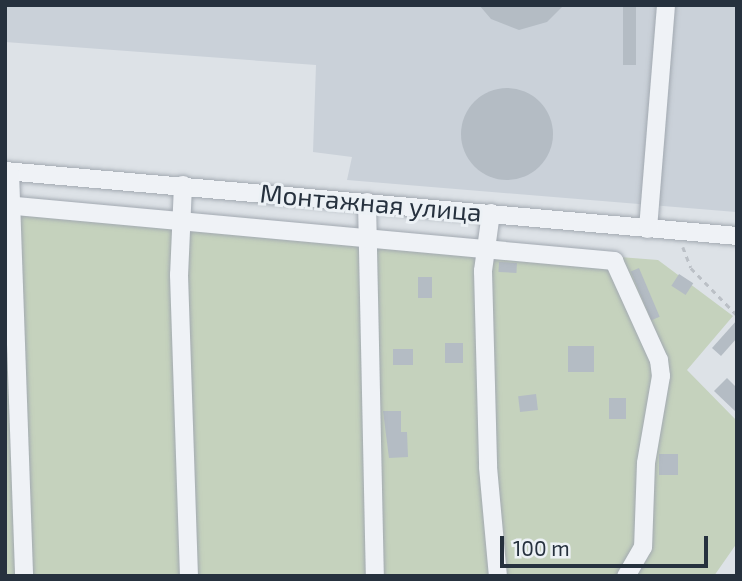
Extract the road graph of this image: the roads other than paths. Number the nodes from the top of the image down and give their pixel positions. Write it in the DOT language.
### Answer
graph roads {
  1 [pos="666,5"];
  2 [pos="8,172"];
  3 [pos="183,185"];
  4 [pos="367,202"];
  5 [pos="8,205"];
  6 [pos="491,213"];
  7 [pos="181,219"];
  8 [pos="648,229"];
  9 [pos="369,236"];
  10 [pos="733,239"];
  11 [pos="488,249"];
  12 [pos="24,576"];
  13 [pos="189,576"];
  14 [pos="375,576"];
  15 [pos="498,576"];
  16 [pos="625,576"];
  1 -- 8 [label="street"];
  2 -- 3 [label="street, Монтажная улица"];
  2 -- 5 [label="street"];
  3 -- 4 [label="street, Монтажная улица"];
  3 -- 7 [label="street"];
  4 -- 6 [label="street, Монтажная улица"];
  4 -- 9 [label="street"];
  5 -- 7 [label="street"];
  5 -- 12 [label="street"];
  6 -- 8 [label="street, Монтажная улица"];
  6 -- 11 [label="street"];
  7 -- 9 [label="street"];
  7 -- 13 [label="street"];
  8 -- 10 [label="street, Монтажная улица"];
  9 -- 11 [label="street"];
  9 -- 14 [label="street"];
  11 -- 15 [label="street"];
  11 -- 16 [label="street"];
}
